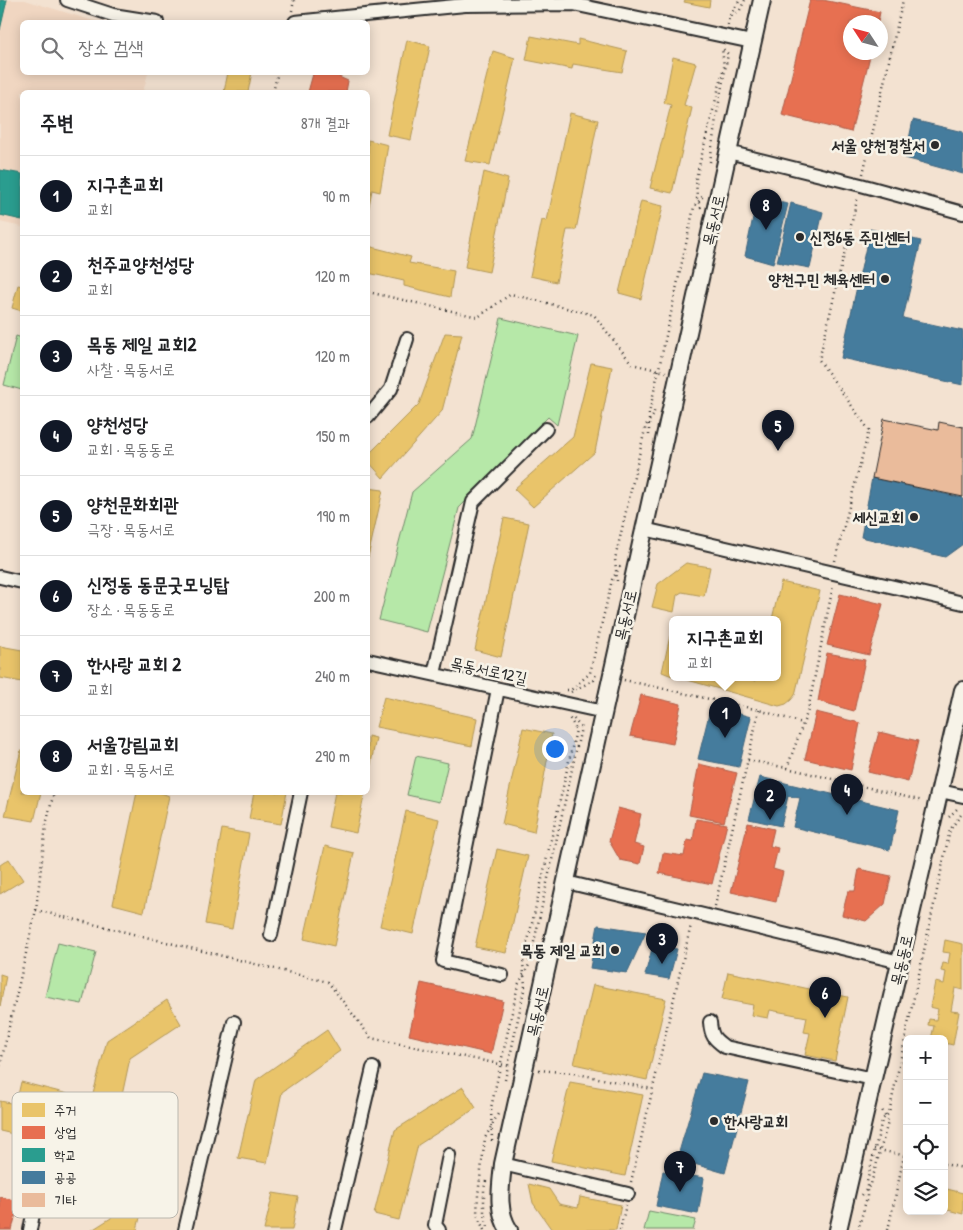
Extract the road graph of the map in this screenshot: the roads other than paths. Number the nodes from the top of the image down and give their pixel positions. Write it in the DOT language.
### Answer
graph roads {
  1 [pos="67,0"];
  2 [pos="762,0"];
  3 [pos="144,20"];
  4 [pos="315,20"];
  5 [pos="752,42"];
  6 [pos="728,152"];
  7 [pos="963,213"];
  8 [pos="407,339"];
  9 [pos="370,415"];
  10 [pos="546,430"];
  11 [pos="644,529"];
  12 [pos="0,577"];
  13 [pos="20,582"];
  14 [pos="963,603"];
  15 [pos="370,660"];
  16 [pos="434,674"];
  17 [pos="498,688"];
  18 [pos="963,690"];
  19 [pos="604,712"];
  20 [pos="300,795"];
  21 [pos="963,796"];
  22 [pos="938,797"];
  23 [pos="566,882"];
  24 [pos="271,935"];
  25 [pos="900,962"];
  26 [pos="502,975"];
  27 [pos="234,1022"];
  28 [pos="710,1022"];
  29 [pos="373,1068"];
  30 [pos="873,1079"];
  31 [pos="449,1155"];
  32 [pos="503,1164"];
  33 [pos="628,1194"];
  34 [pos="184,1230"];
  35 [pos="335,1230"];
  36 [pos="439,1230"];
  37 [pos="509,1230"];
  38 [pos="838,1230"];
  1 -- 3 [label="street"];
  2 -- 5 [label="main road, 목동서로"];
  4 -- 5 [label="street"];
  5 -- 6 [label="main road, 목동서로"];
  6 -- 7 [label="street"];
  6 -- 11 [label="main road, 목동서로"];
  8 -- 9 [label="street"];
  10 -- 16 [label="street"];
  11 -- 14 [label="street"];
  11 -- 19 [label="main road, 목동서로"];
  12 -- 13 [label="street"];
  15 -- 16 [label="street, 목동서로12길"];
  16 -- 17 [label="street, 목동서로12길"];
  17 -- 19 [label="street, 목동서로12길"];
  17 -- 26 [label="street"];
  18 -- 22 [label="main road, 목동동로"];
  19 -- 23 [label="main road, 목동서로"];
  20 -- 24 [label="street"];
  21 -- 22 [label="street"];
  22 -- 25 [label="main road, 목동동로"];
  23 -- 25 [label="street"];
  23 -- 32 [label="main road, 목동서로"];
  25 -- 30 [label="main road, 목동동로"];
  27 -- 34 [label="street"];
  28 -- 30 [label="street"];
  29 -- 35 [label="street"];
  30 -- 38 [label="main road, 목동동로"];
  31 -- 36 [label="street"];
  32 -- 33 [label="street"];
  32 -- 37 [label="main road, 목동서로"];
}
